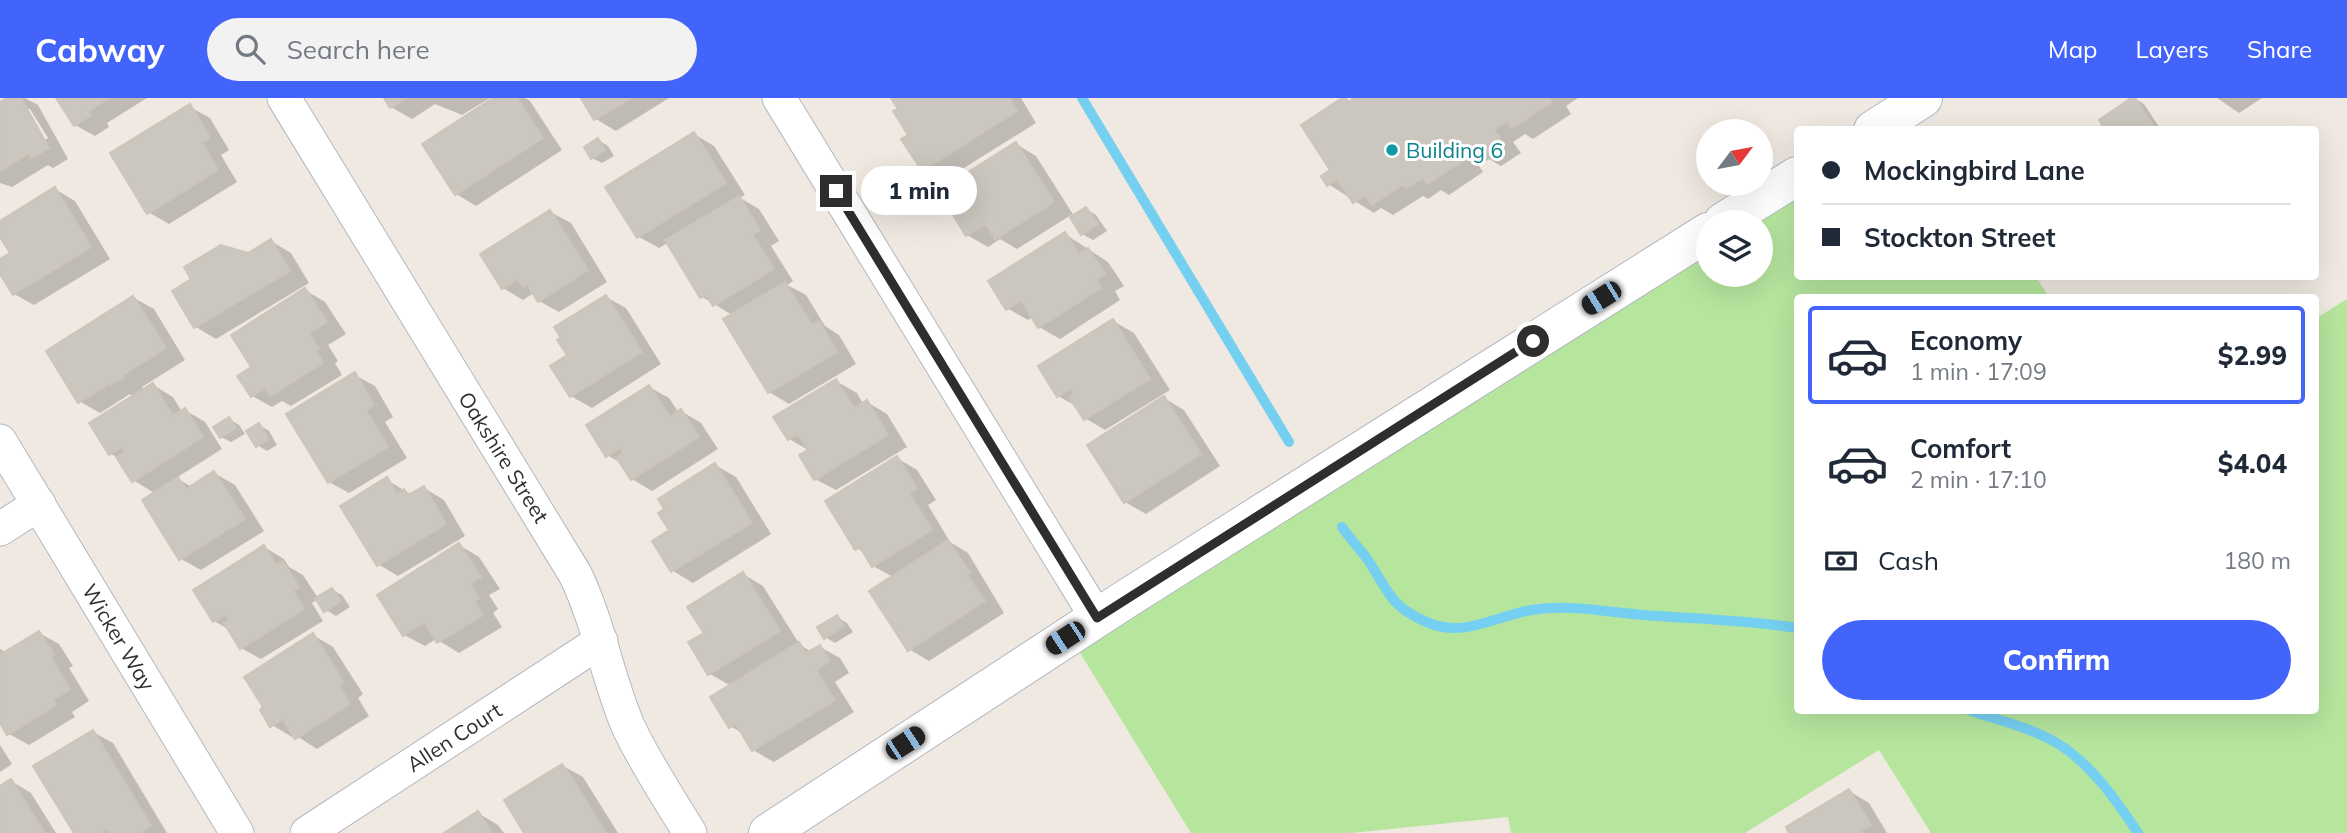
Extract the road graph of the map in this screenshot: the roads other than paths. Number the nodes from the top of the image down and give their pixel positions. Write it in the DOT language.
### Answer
graph roads {
  1 [pos="284,98"];
  2 [pos="779,98"];
  3 [pos="1923,98"];
  4 [pos="1878,126"];
  5 [pos="1794,178"];
  6 [pos="1742,210"];
  7 [pos="1696,240"];
  8 [pos="0,441"];
  9 [pos="39,504"];
  10 [pos="0,528"];
  11 [pos="1097,618"];
  12 [pos="601,641"];
  13 [pos="237,833"];
  14 [pos="307,833"];
  15 [pos="690,833"];
  16 [pos="768,833"];
  1 -- 12 [label="street, Oakshire Street"];
  2 -- 11 [label="street"];
  3 -- 4 [label="street"];
  5 -- 6 [label="street"];
  7 -- 11 [label="street"];
  8 -- 9 [label="street, Wicker Way"];
  9 -- 10 [label="street"];
  9 -- 13 [label="street, Wicker Way"];
  11 -- 16 [label="street"];
  12 -- 14 [label="street, Allen Court"];
  12 -- 15 [label="street, Oakshire Street"];
}
